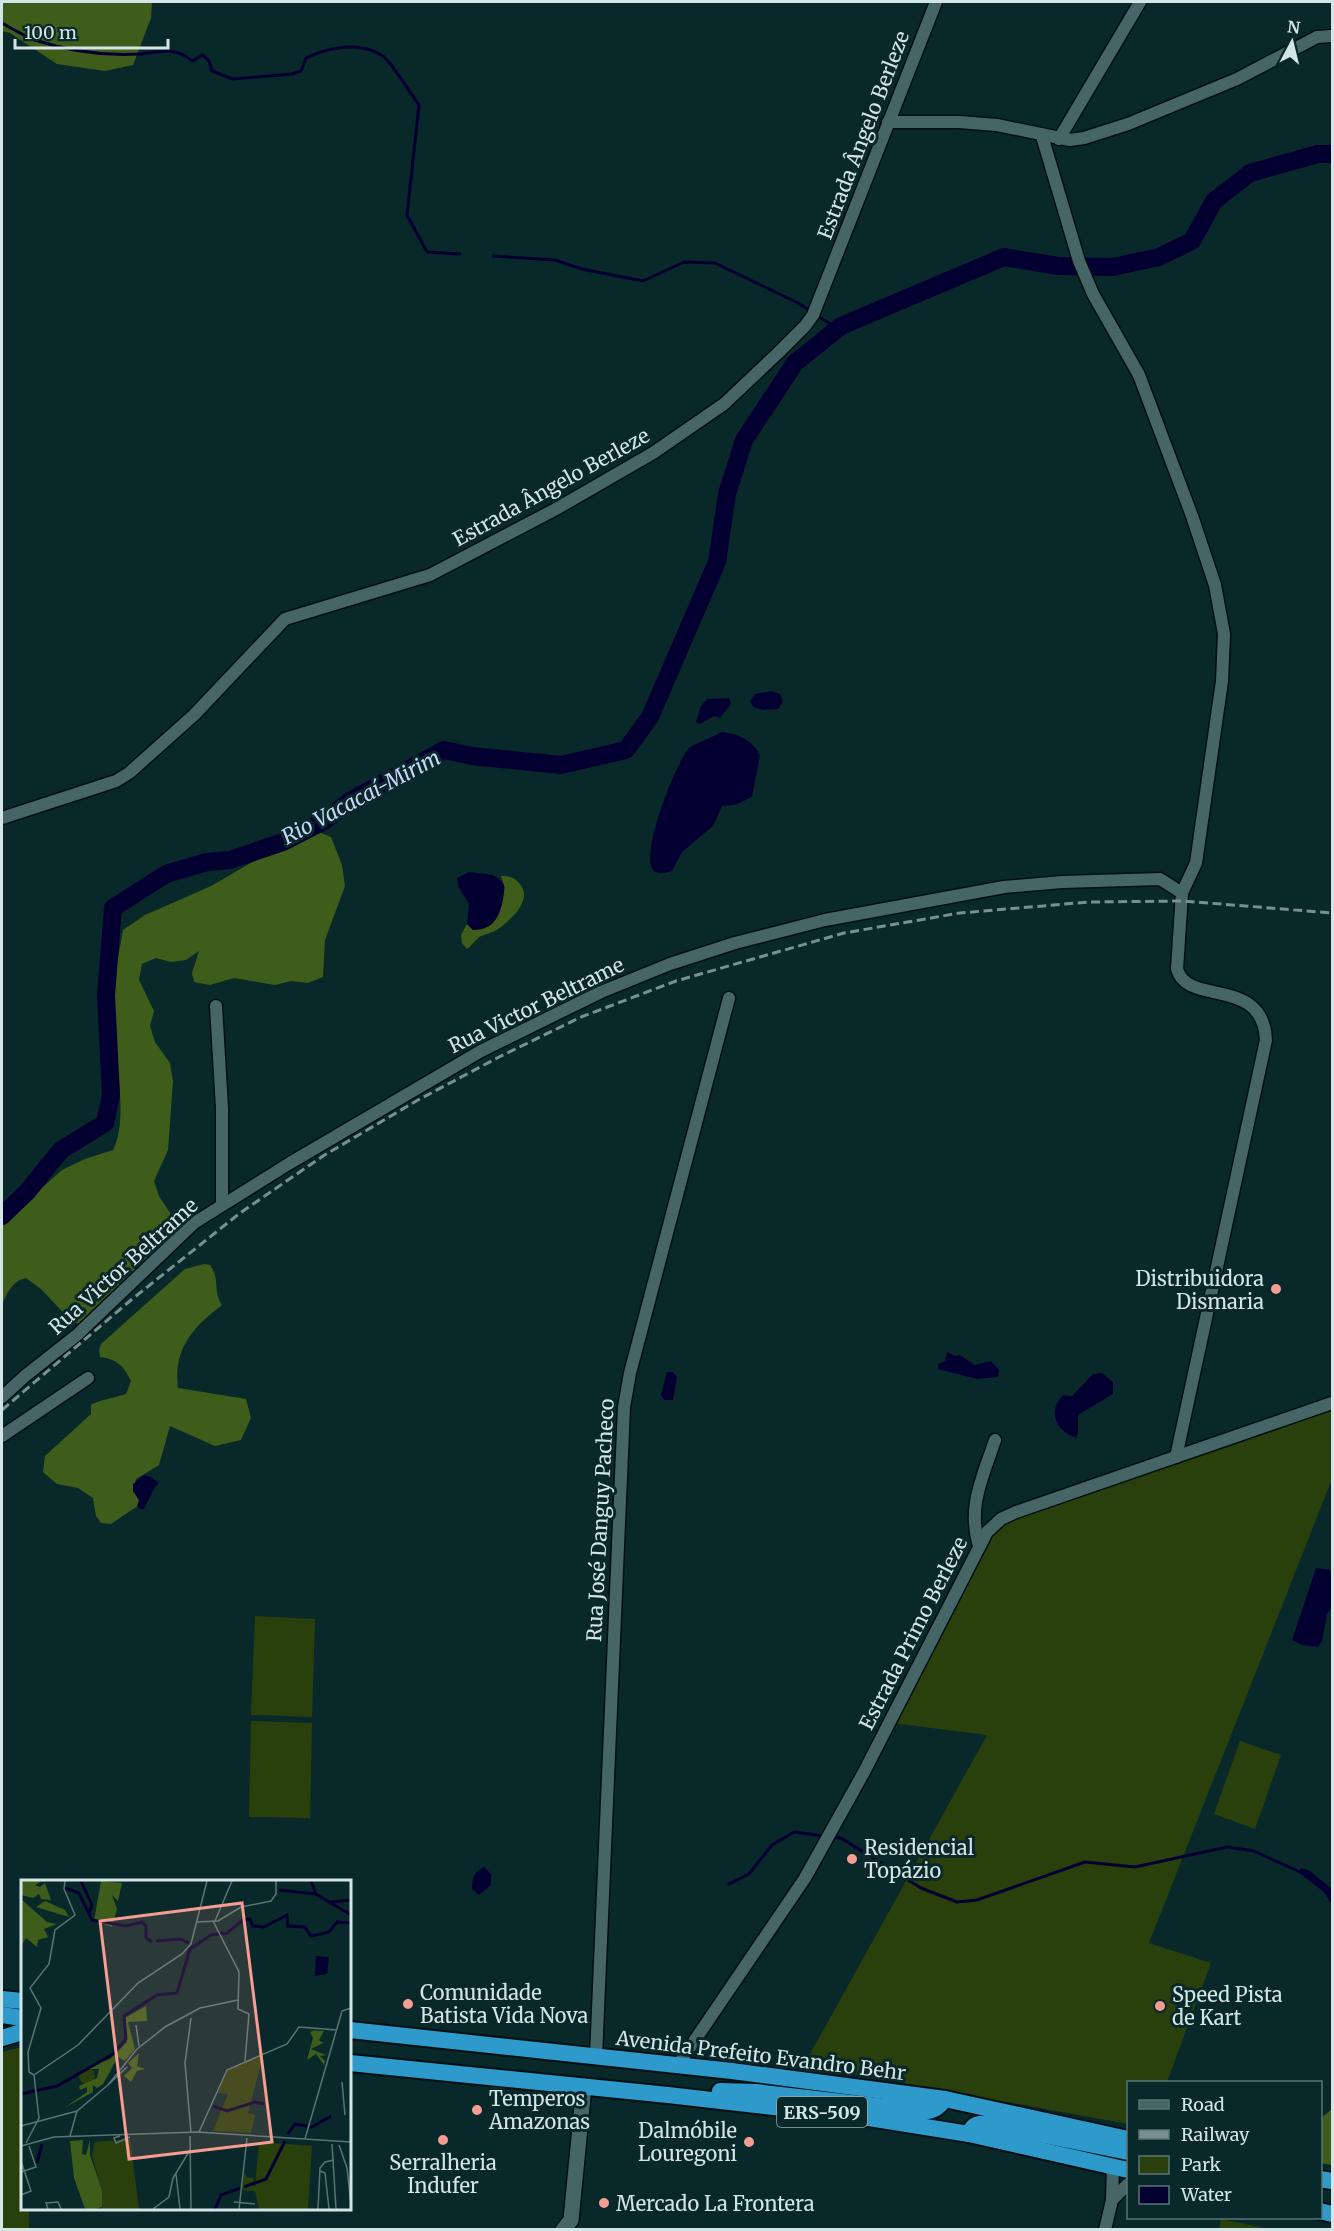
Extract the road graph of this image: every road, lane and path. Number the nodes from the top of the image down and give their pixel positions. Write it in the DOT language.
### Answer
graph roads {
  1 [pos="936,2"];
  2 [pos="1140,2"];
  3 [pos="1332,36"];
  4 [pos="888,122"];
  5 [pos="1042,136"];
  6 [pos="1059,139"];
  7 [pos="2,818"];
  8 [pos="1182,893"];
  9 [pos="729,998"];
  10 [pos="216,1006"];
  11 [pos="222,1205"];
  12 [pos="88,1378"];
  13 [pos="2,1397"];
  14 [pos="1332,1403"];
  15 [pos="2,1436"];
  16 [pos="995,1440"];
  17 [pos="1176,1457"];
  18 [pos="979,1546"];
  19 [pos="2,1999"];
  20 [pos="21,2001"];
  21 [pos="2,2015"];
  22 [pos="21,2018"];
  23 [pos="2,2027"];
  24 [pos="351,2030"];
  25 [pos="21,2031"];
  26 [pos="21,2031"];
  27 [pos="2,2038"];
  28 [pos="596,2056"];
  29 [pos="351,2063"];
  30 [pos="678,2065"];
  31 [pos="584,2086"];
  32 [pos="668,2095"];
  33 [pos="945,2099"];
  34 [pos="969,2134"];
  35 [pos="1127,2139"];
  36 [pos="1127,2152"];
  37 [pos="1120,2168"];
  38 [pos="1127,2185"];
  39 [pos="1112,2200"];
  40 [pos="568,2226"];
  41 [pos="1105,2229"];
  1 -- 4 [label="street, Estrada Ângelo Berleze"];
  2 -- 6 [label="street"];
  3 -- 6 [label="street"];
  4 -- 5 [label="street"];
  4 -- 7 [label="street, Estrada Ângelo Berleze"];
  5 -- 6 [label="street"];
  5 -- 8 [label="street"];
  8 -- 11 [label="street, Rua Victor Beltrame"];
  8 -- 17 [label="street"];
  9 -- 28 [label="street, Rua José Danguy Pacheco"];
  10 -- 11 [label="street"];
  11 -- 13 [label="street, Rua Victor Beltrame"];
  12 -- 15 [label="street"];
  14 -- 17 [label="street, Estrada Primo Berleze"];
  16 -- 18 [label="street"];
  17 -- 18 [label="street, Estrada Primo Berleze"];
  18 -- 30 [label="street, Estrada Primo Berleze"];
  19 -- 20 [label="highway"];
  21 -- 22 [label="highway"];
  23 -- 25 [label="highway"];
  24 -- 28 [label="highway, Avenida Prefeito Evandro Behr / ERS-509"];
  26 -- 27 [label="highway"];
  28 -- 30 [label="highway, Avenida Prefeito Evandro Behr / ERS-509"];
  29 -- 31 [label="highway, ERS-509"];
  30 -- 33 [label="highway, Avenida Prefeito Evandro Behr / ERS-509"];
  31 -- 32 [label="highway, ERS-509"];
  31 -- 40 [label="street"];
  32 -- 33 [label="highway"];
  32 -- 34 [label="highway, ERS-509"];
  33 -- 35 [label="highway, Avenida Prefeito Evandro Behr / ERS-509"];
  34 -- 36 [label="highway"];
  34 -- 37 [label="highway, ERS-509"];
  37 -- 39 [label="street"];
  38 -- 39 [label="street"];
  39 -- 41 [label="street"];
}
